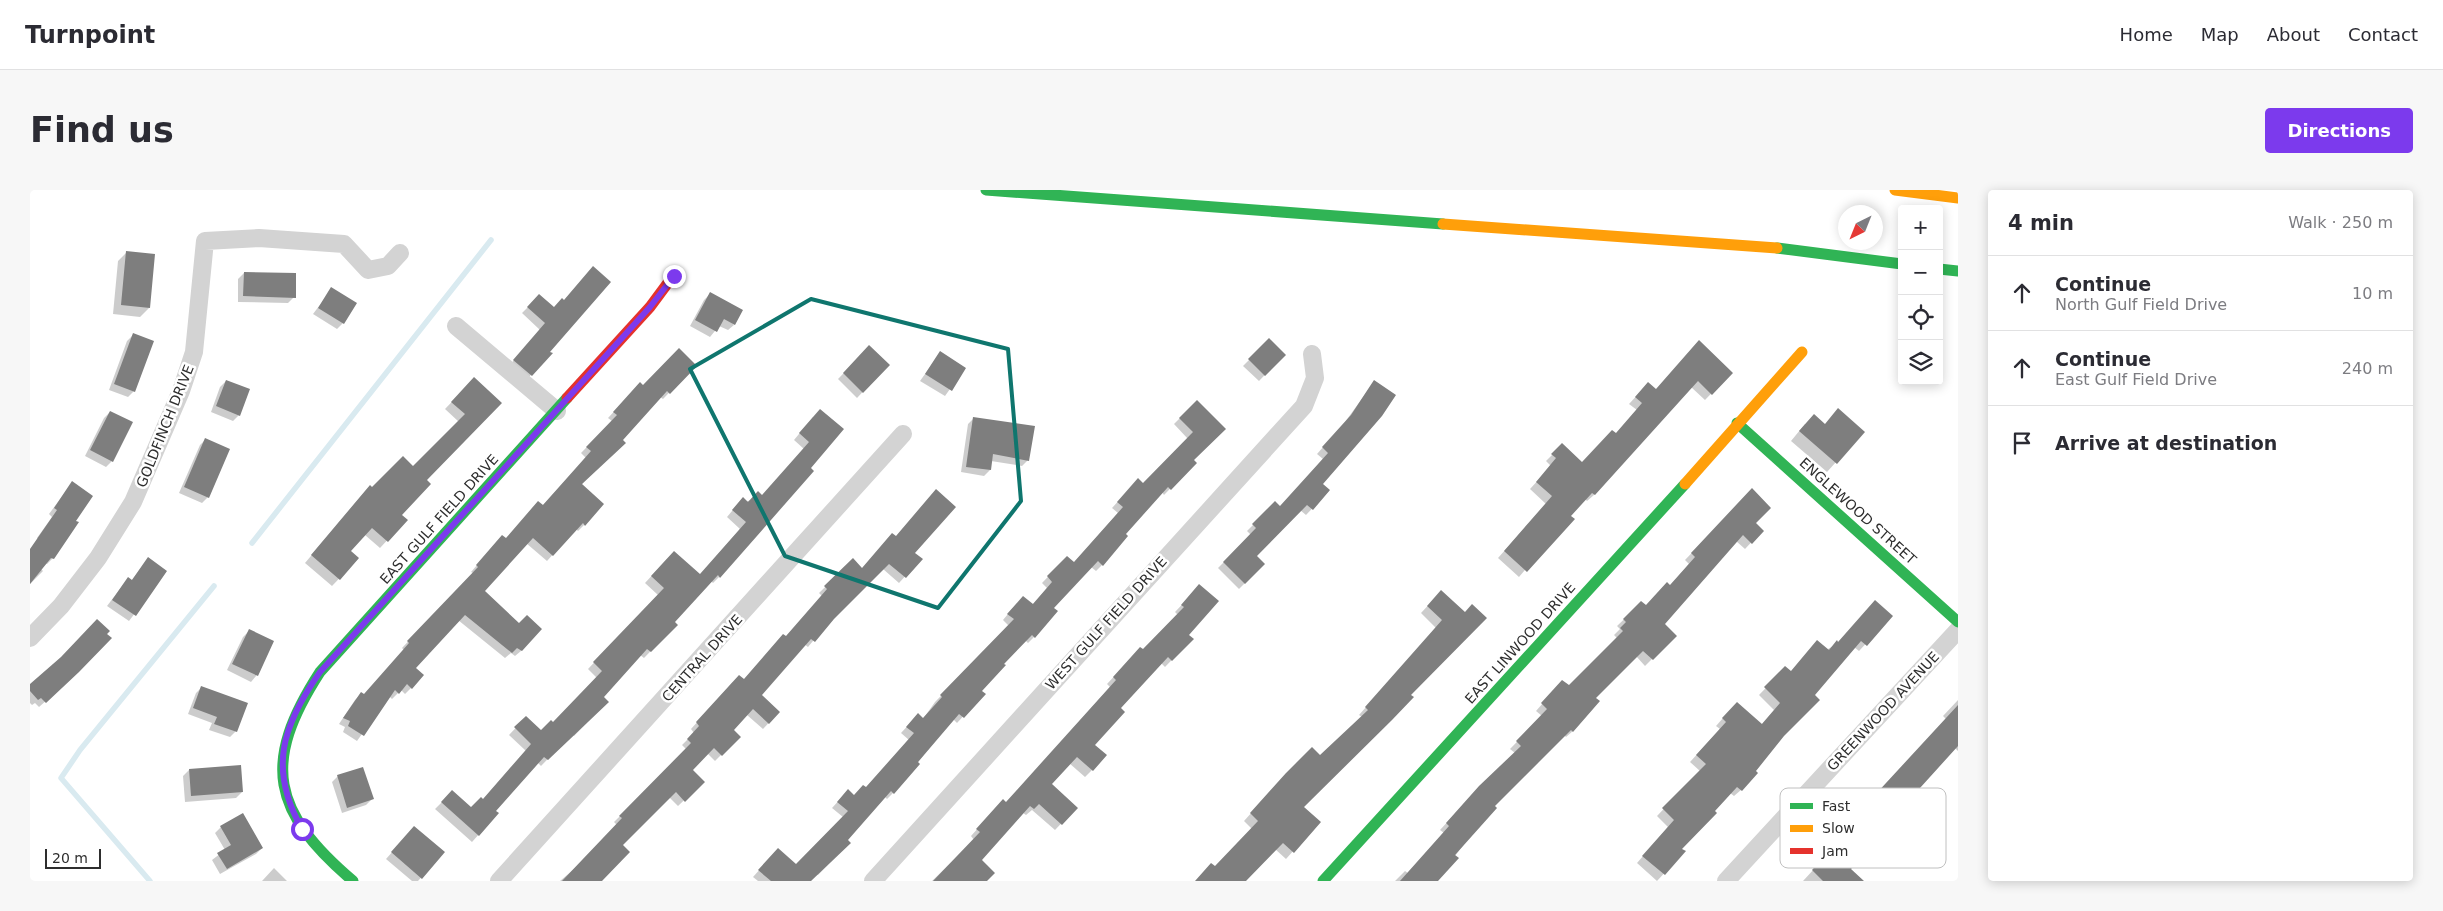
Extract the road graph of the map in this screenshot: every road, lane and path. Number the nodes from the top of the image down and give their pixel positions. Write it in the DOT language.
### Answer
graph roads {
  1 [pos="986,190"];
  2 [pos="1895,190"];
  3 [pos="1958,198"];
  4 [pos="400,253"];
  5 [pos="1898,264"];
  6 [pos="1943,269"];
  7 [pos="1958,271"];
  8 [pos="674,276"];
  9 [pos="456,326"];
  10 [pos="1802,352"];
  11 [pos="1312,354"];
  12 [pos="557,411"];
  13 [pos="1737,423"];
  14 [pos="903,434"];
  15 [pos="1958,622"];
  16 [pos="1958,630"];
  17 [pos="30,638"];
  18 [pos="1812,788"];
  19 [pos="1780,823"];
  20 [pos="352,881"];
  21 [pos="499,881"];
  22 [pos="873,881"];
  23 [pos="1322,881"];
  24 [pos="1726,881"];
  1 -- 5 [label="main road"];
  2 -- 3 [label="main road"];
  4 -- 17 [label="street, GOLDFINCH DRIVE"];
  6 -- 7 [label="main road"];
  8 -- 12 [label="main road, EAST GULF FIELD DRIVE"];
  9 -- 12 [label="street"];
  10 -- 13 [label="main road, EAST LINWOOD DRIVE"];
  11 -- 22 [label="street, WEST GULF FIELD DRIVE"];
  12 -- 20 [label="main road, EAST GULF FIELD DRIVE"];
  13 -- 15 [label="main road, ENGLEWOOD STREET"];
  13 -- 23 [label="main road, EAST LINWOOD DRIVE"];
  14 -- 21 [label="street, CENTRAL DRIVE"];
  16 -- 18 [label="street, GREENWOOD AVENUE"];
  19 -- 24 [label="street, GREENWOOD AVENUE"];
}
